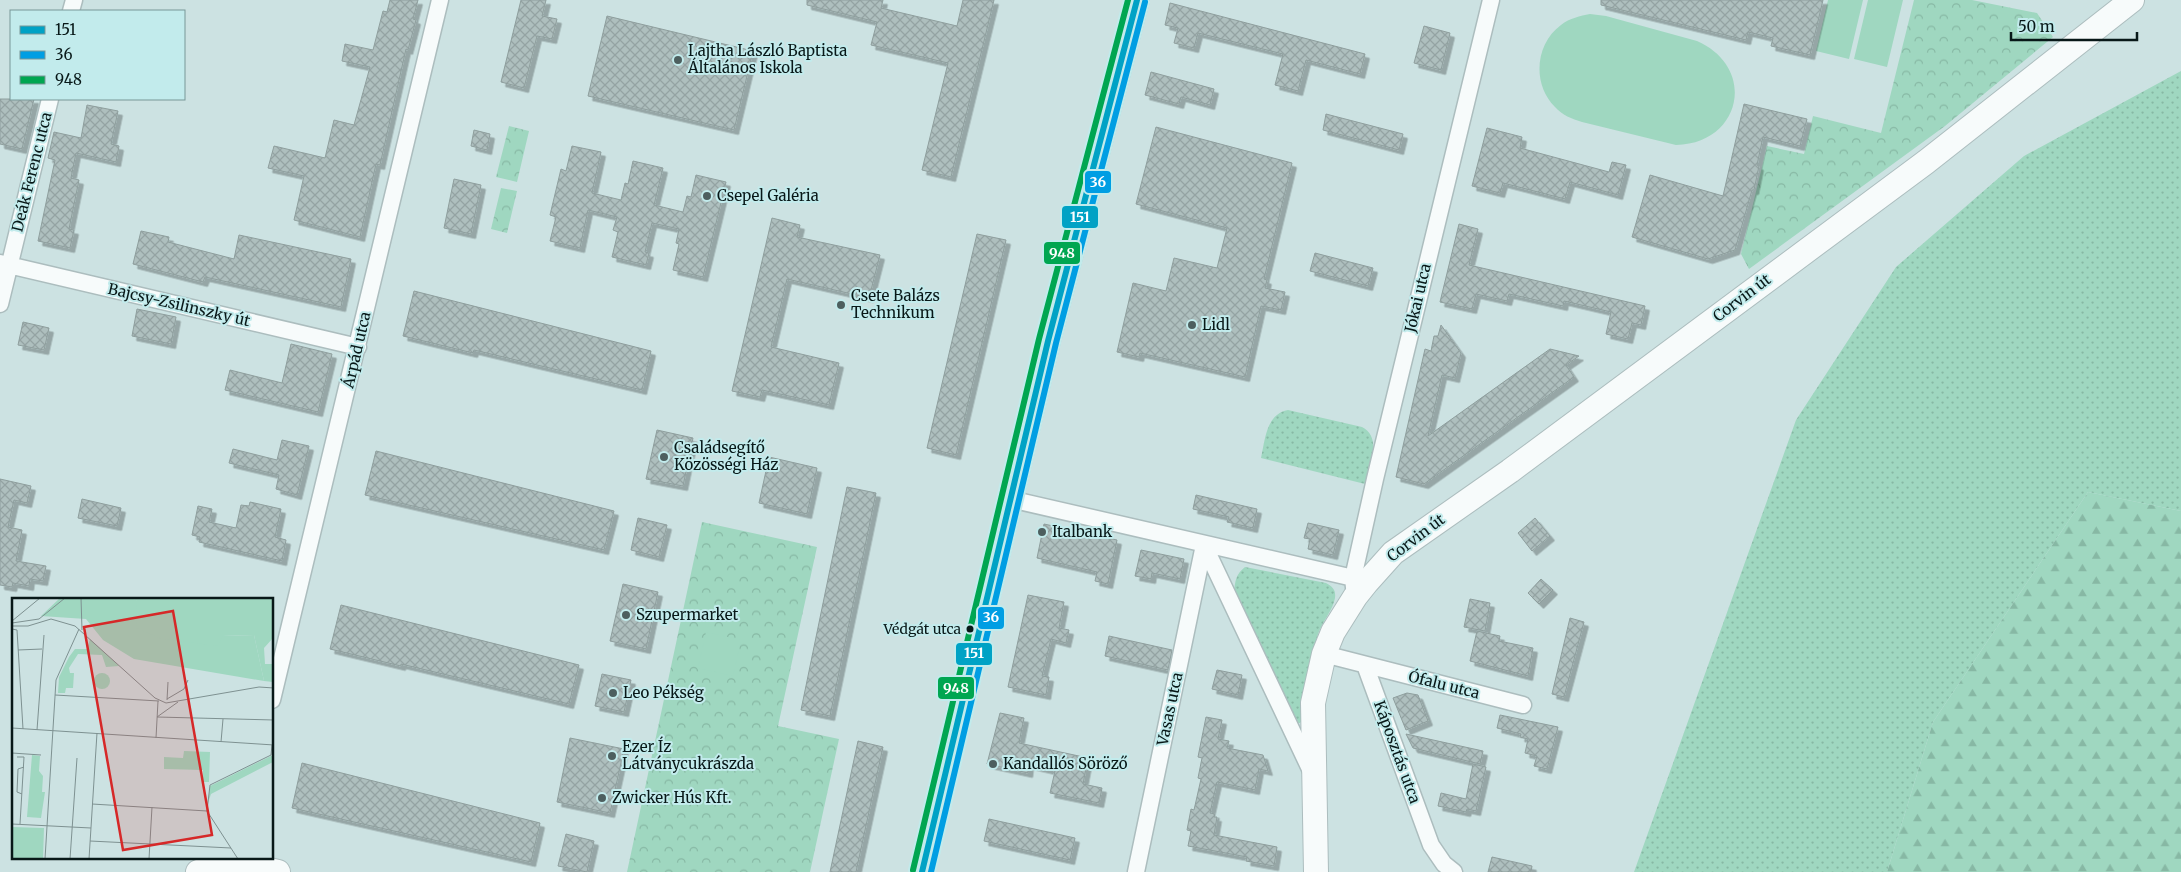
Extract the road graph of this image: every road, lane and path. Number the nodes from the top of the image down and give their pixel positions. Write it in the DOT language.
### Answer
graph roads {
  1 [pos="440,0"];
  2 [pos="1137,0"];
  3 [pos="1491,0"];
  4 [pos="2132,0"];
  5 [pos="50,100"];
  6 [pos="4,264"];
  7 [pos="0,304"];
  8 [pos="358,347"];
  9 [pos="1010,499"];
  10 [pos="1204,545"];
  11 [pos="1358,585"];
  12 [pos="1324,654"];
  13 [pos="1365,665"];
  14 [pos="274,692"];
  15 [pos="1523,705"];
  16 [pos="1313,775"];
  17 [pos="234,860"];
  18 [pos="198,872"];
  19 [pos="278,872"];
  20 [pos="922,872"];
  21 [pos="1136,872"];
  22 [pos="1316,872"];
  23 [pos="1454,872"];
  1 -- 8 [label="street, Árpád utca"];
  2 -- 9 [label="main road"];
  3 -- 11 [label="street, Jókai utca"];
  4 -- 11 [label="main road, Corvin út"];
  5 -- 6 [label="street, Deák Ferenc utca"];
  6 -- 7 [label="street, Deák Ferenc utca"];
  6 -- 8 [label="street, Bajcsy-Zsilinszky út"];
  8 -- 14 [label="street, Árpád utca"];
  9 -- 10 [label="street"];
  9 -- 20 [label="main road"];
  10 -- 11 [label="street"];
  10 -- 16 [label="street"];
  10 -- 21 [label="street, Vasas utca"];
  11 -- 12 [label="main road"];
  12 -- 13 [label="street"];
  12 -- 16 [label="main road"];
  13 -- 15 [label="street, Ófalu utca"];
  13 -- 23 [label="street, Káposztás utca"];
  16 -- 22 [label="main road"];
  17 -- 18 [label="main road"];
  17 -- 19 [label="main road"];
}
